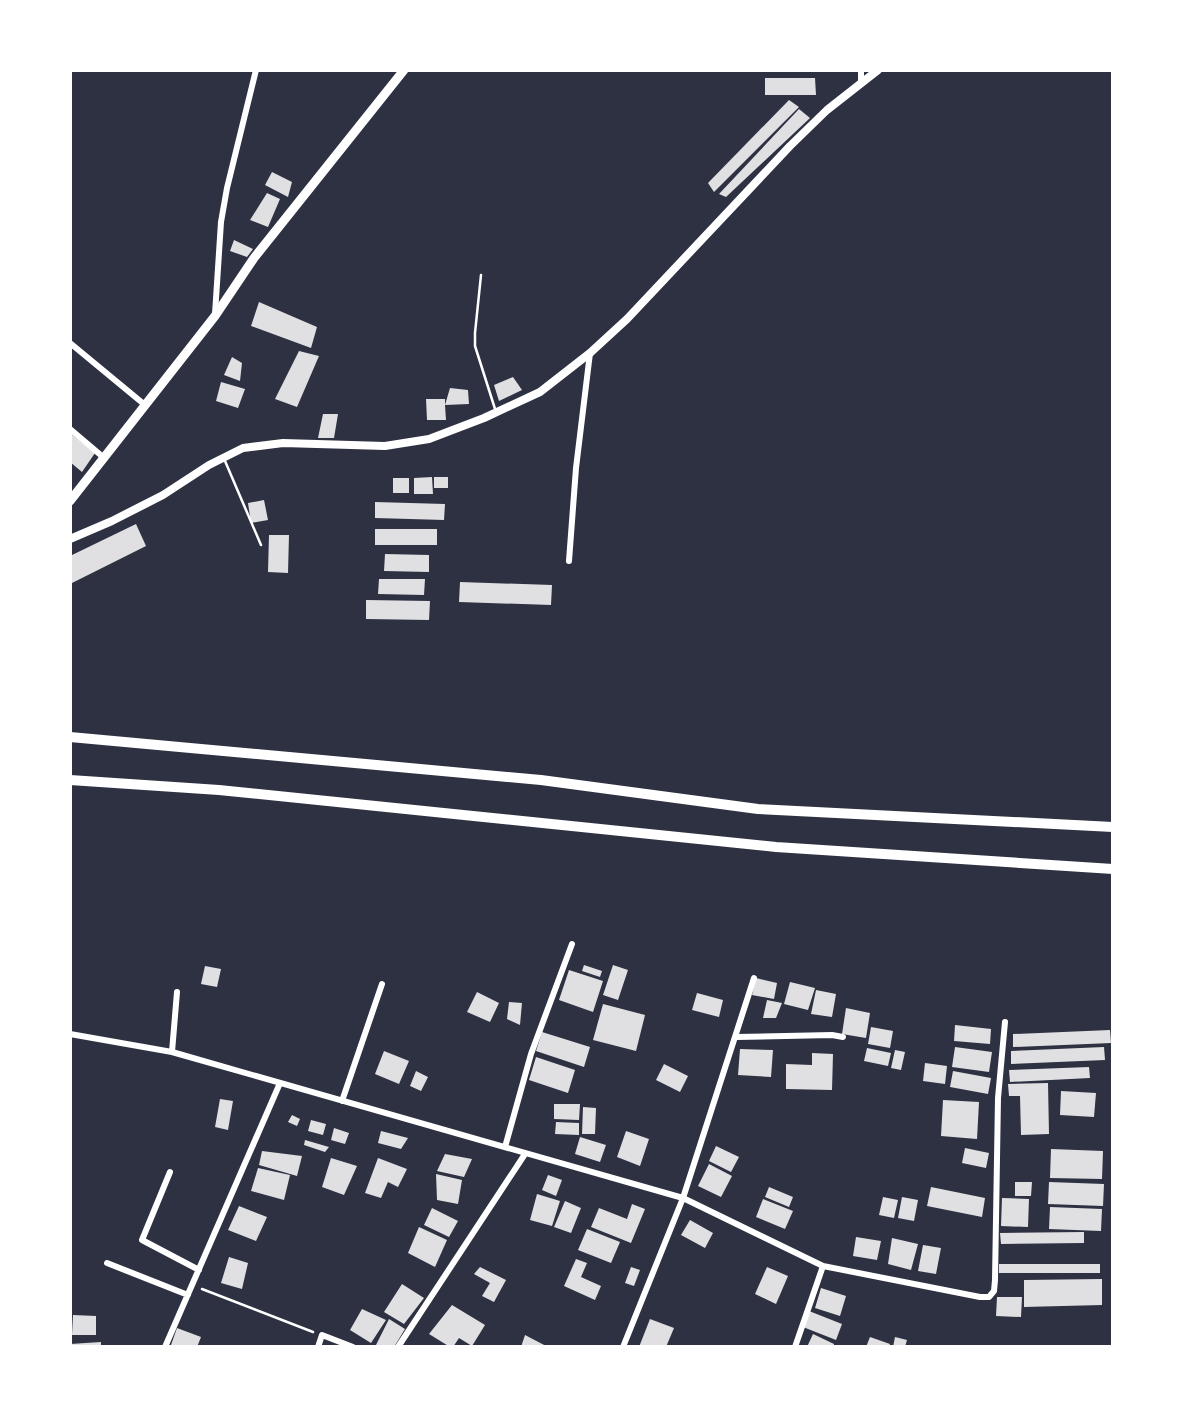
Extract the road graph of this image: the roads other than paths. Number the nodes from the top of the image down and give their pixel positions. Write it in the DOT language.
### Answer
graph roads {
  1 [pos="257,70"];
  2 [pos="404,70"];
  3 [pos="861,70"];
  4 [pos="878,70"];
  5 [pos="861,83"];
  6 [pos="481,275"];
  7 [pos="215,316"];
  8 [pos="70,343"];
  9 [pos="590,353"];
  10 [pos="145,405"];
  11 [pos="496,412"];
  12 [pos="70,429"];
  13 [pos="103,457"];
  14 [pos="223,458"];
  15 [pos="70,501"];
  16 [pos="70,539"];
  17 [pos="261,545"];
  18 [pos="569,561"];
  19 [pos="70,737"];
  20 [pos="70,780"];
  21 [pos="1113,827"];
  22 [pos="1113,869"];
  23 [pos="572,944"];
  24 [pos="754,978"];
  25 [pos="382,984"];
  26 [pos="177,992"];
  27 [pos="1005,1022"];
  28 [pos="70,1034"];
  29 [pos="736,1037"];
  30 [pos="843,1037"];
  31 [pos="172,1052"];
  32 [pos="280,1083"];
  33 [pos="342,1101"];
  34 [pos="505,1147"];
  35 [pos="525,1154"];
  36 [pos="170,1172"];
  37 [pos="683,1198"];
  38 [pos="107,1263"];
  39 [pos="823,1266"];
  40 [pos="199,1270"];
  41 [pos="188,1295"];
  42 [pos="165,1347"];
  43 [pos="318,1347"];
  44 [pos="353,1347"];
  45 [pos="398,1347"];
  46 [pos="623,1347"];
  47 [pos="795,1347"];
  1 -- 7 [label="street"];
  2 -- 7 [label="main road"];
  3 -- 5 [label="street"];
  4 -- 5 [label="street"];
  5 -- 9 [label="street"];
  6 -- 11 [label="lane"];
  7 -- 10 [label="main road"];
  8 -- 10 [label="street"];
  9 -- 11 [label="street"];
  9 -- 18 [label="street"];
  10 -- 13 [label="main road"];
  11 -- 14 [label="street"];
  12 -- 13 [label="street"];
  13 -- 15 [label="main road"];
  14 -- 16 [label="street"];
  14 -- 17 [label="lane"];
  19 -- 21 [label="highway"];
  20 -- 22 [label="highway"];
  23 -- 34 [label="street"];
  24 -- 29 [label="street"];
  25 -- 33 [label="street"];
  26 -- 31 [label="street"];
  27 -- 39 [label="street"];
  28 -- 31 [label="street"];
  29 -- 30 [label="street"];
  29 -- 37 [label="street"];
  31 -- 32 [label="street"];
  32 -- 33 [label="street"];
  32 -- 40 [label="street"];
  33 -- 34 [label="street"];
  34 -- 35 [label="street"];
  35 -- 37 [label="street"];
  35 -- 45 [label="street"];
  36 -- 40 [label="street"];
  37 -- 39 [label="street"];
  37 -- 46 [label="street"];
  38 -- 41 [label="street"];
  39 -- 47 [label="street"];
  40 -- 41 [label="street"];
  41 -- 42 [label="street"];
  43 -- 44 [label="street"];
}
